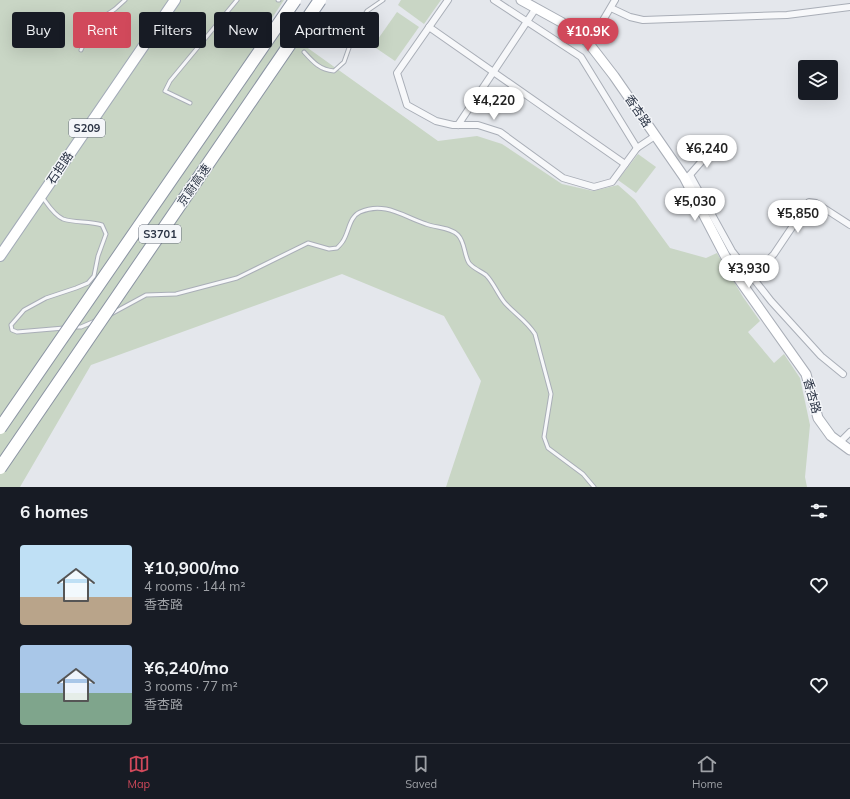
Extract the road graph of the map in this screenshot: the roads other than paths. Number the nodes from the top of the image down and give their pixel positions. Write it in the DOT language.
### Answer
graph roads {
  1 [pos="125,0"];
  2 [pos="175,0"];
  3 [pos="237,0"];
  4 [pos="295,0"];
  5 [pos="320,0"];
  6 [pos="383,0"];
  7 [pos="448,0"];
  8 [pos="494,0"];
  9 [pos="521,0"];
  10 [pos="615,0"];
  11 [pos="850,7"];
  12 [pos="536,8"];
  13 [pos="611,8"];
  14 [pos="527,22"];
  15 [pos="429,27"];
  16 [pos="589,44"];
  17 [pos="81,50"];
  18 [pos="304,52"];
  19 [pos="493,72"];
  20 [pos="190,103"];
  21 [pos="458,125"];
  22 [pos="655,136"];
  23 [pos="715,146"];
  24 [pos="637,148"];
  25 [pos="625,164"];
  26 [pos="687,178"];
  27 [pos="41,196"];
  28 [pos="850,225"];
  29 [pos="0,256"];
  30 [pos="752,276"];
  31 [pos="843,374"];
  32 [pos="0,428"];
  33 [pos="850,432"];
  34 [pos="839,442"];
  35 [pos="850,450"];
  36 [pos="0,468"];
  37 [pos="594,487"];
  1 -- 17 [label="lane"];
  2 -- 27 [label="main road, 石担路 / S209"];
  3 -- 20 [label="lane"];
  4 -- 32 [label="highway, 京蔚高速 / S3701, bridge"];
  5 -- 36 [label="highway, 京蔚高速 / S3701, bridge"];
  6 -- 18 [label="lane"];
  7 -- 15 [label="street"];
  8 -- 14 [label="street"];
  9 -- 12 [label="street, 香杏路"];
  10 -- 13 [label="street"];
  11 -- 13 [label="street"];
  12 -- 14 [label="street"];
  12 -- 16 [label="street, 香杏路"];
  13 -- 16 [label="street"];
  14 -- 19 [label="street"];
  14 -- 24 [label="street"];
  15 -- 19 [label="street"];
  15 -- 21 [label="street"];
  16 -- 22 [label="street, 香杏路"];
  19 -- 21 [label="street"];
  19 -- 25 [label="street"];
  21 -- 25 [label="street"];
  22 -- 24 [label="street"];
  22 -- 26 [label="street, 香杏路"];
  23 -- 26 [label="street"];
  24 -- 25 [label="street"];
  26 -- 30 [label="street"];
  26 -- 34 [label="street, 香杏路"];
  27 -- 29 [label="main road, 石担路 / S209"];
  27 -- 37 [label="lane"];
  28 -- 30 [label="street"];
  30 -- 31 [label="street"];
  33 -- 34 [label="street"];
  34 -- 35 [label="street, 香杏路"];
}
